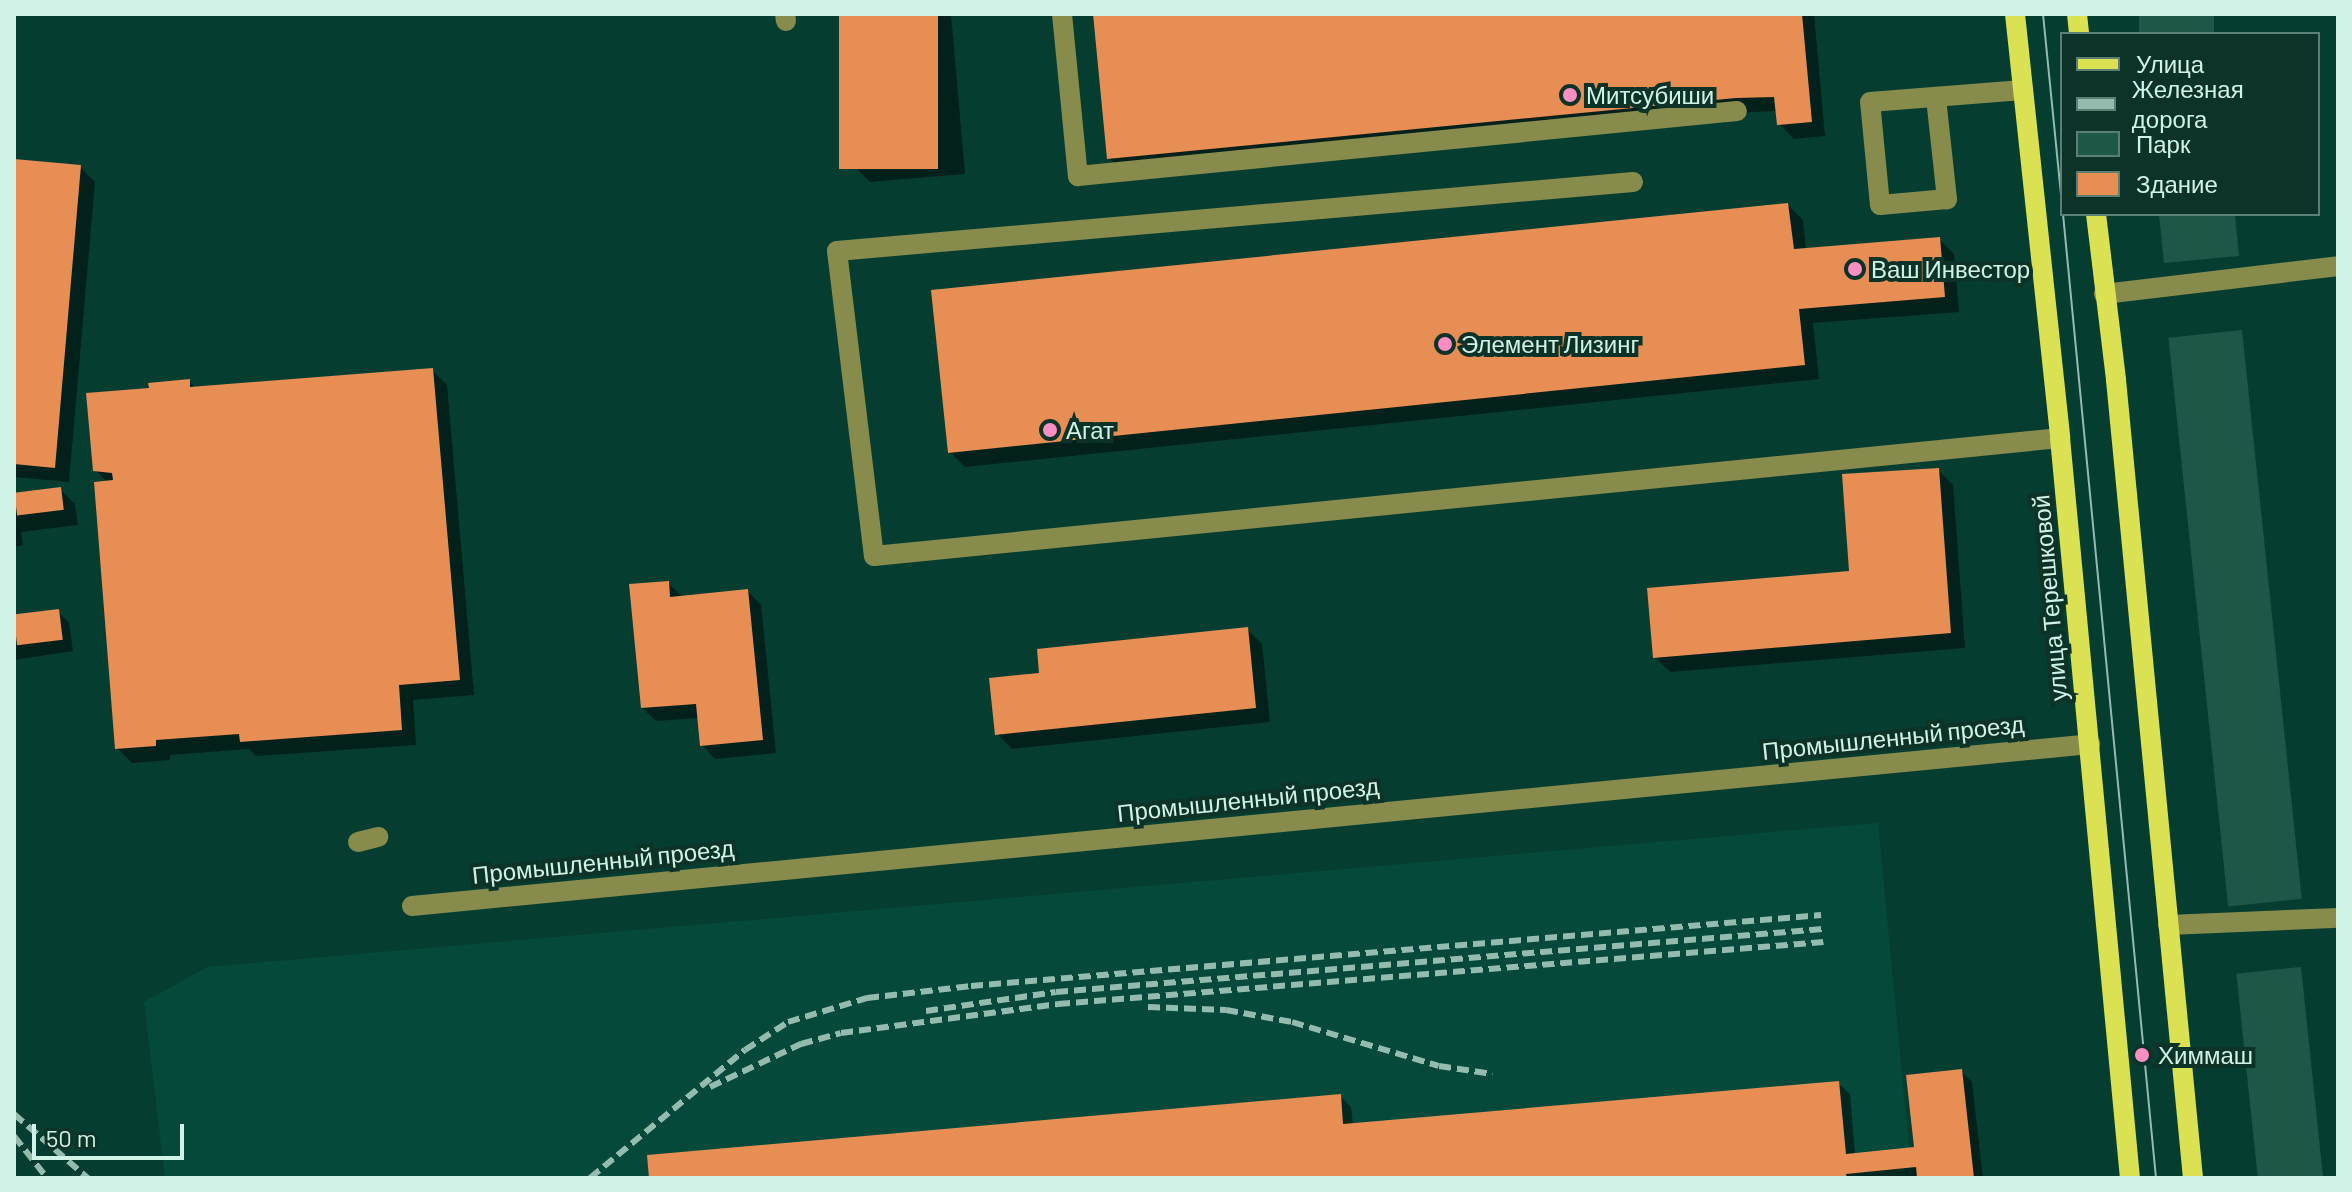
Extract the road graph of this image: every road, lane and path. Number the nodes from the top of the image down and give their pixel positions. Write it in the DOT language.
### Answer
graph roads {
  1 [pos="1062,14"];
  2 [pos="2015,14"];
  3 [pos="2023,90"];
  4 [pos="1936,98"];
  5 [pos="1737,111"];
  6 [pos="1633,182"];
  7 [pos="2096,216"];
  8 [pos="2338,266"];
  9 [pos="2104,294"];
  10 [pos="2060,438"];
  11 [pos="2090,744"];
  12 [pos="412,906"];
  13 [pos="2338,918"];
  14 [pos="2168,925"];
  15 [pos="2130,1178"];
  16 [pos="2193,1178"];
  1 -- 5 [label="lane"];
  2 -- 3 [label="main road, улица Терешковой"];
  3 -- 4 [label="lane"];
  3 -- 10 [label="main road, улица Терешковой"];
  4 -- 4 [label="lane"];
  6 -- 10 [label="lane"];
  7 -- 9 [label="main road"];
  8 -- 9 [label="lane"];
  9 -- 14 [label="main road"];
  10 -- 11 [label="main road, улица Терешковой"];
  11 -- 12 [label="lane, Промышленный проезд"];
  11 -- 15 [label="main road, улица Терешковой"];
  13 -- 14 [label="lane"];
  14 -- 16 [label="main road"];
}
